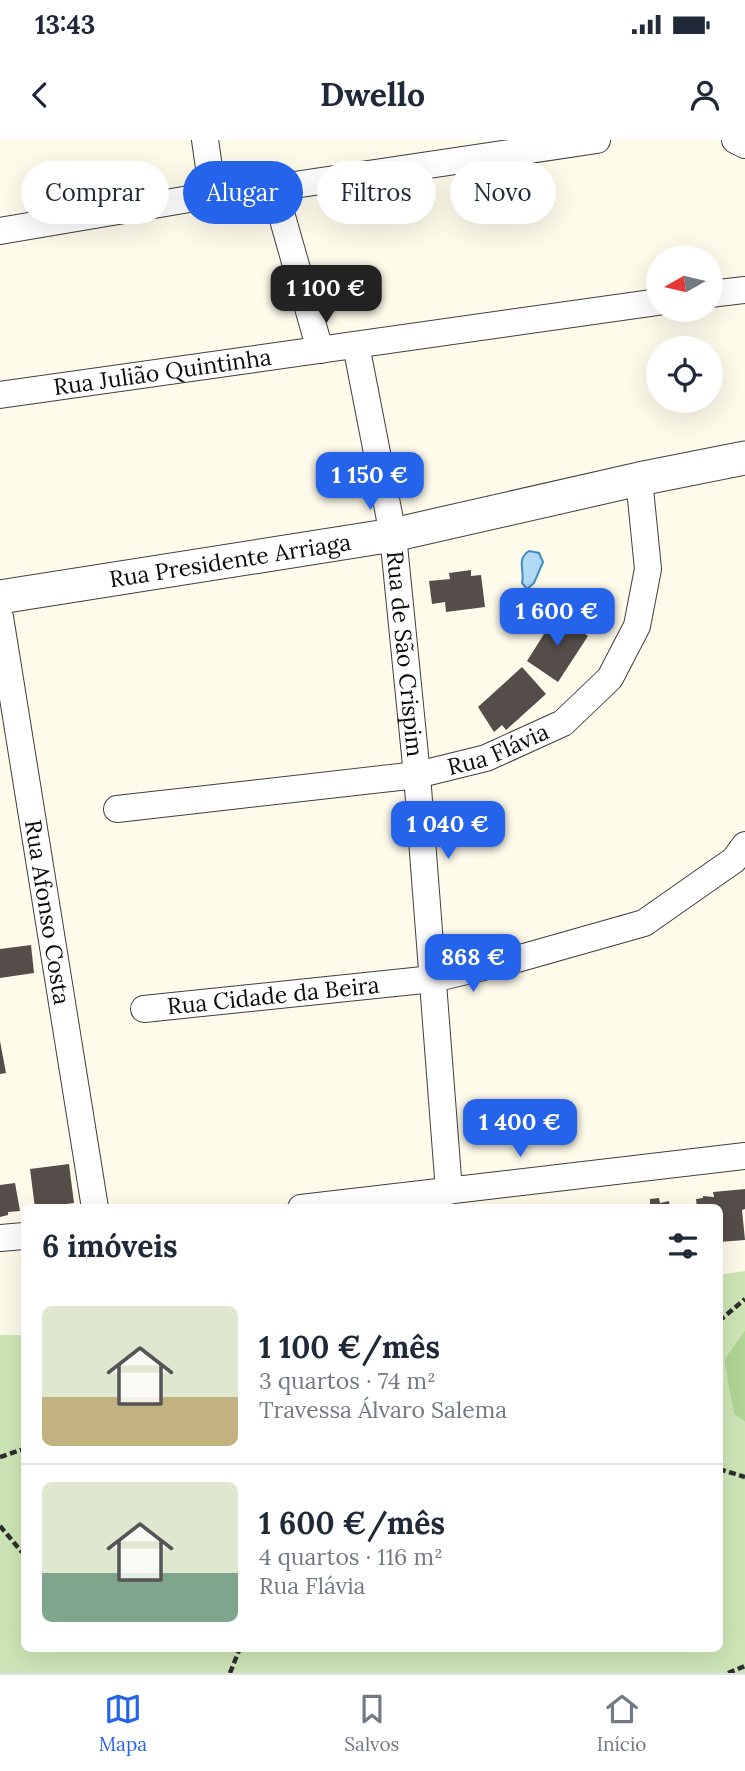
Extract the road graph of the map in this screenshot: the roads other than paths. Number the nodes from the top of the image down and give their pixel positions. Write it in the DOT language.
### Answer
graph roads {
  1 [pos="205,140"];
  2 [pos="597,140"];
  3 [pos="735,140"];
  4 [pos="745,145"];
  5 [pos="208,161"];
  6 [pos="303,184"];
  7 [pos="183,200"];
  8 [pos="284,224"];
  9 [pos="0,231"];
  10 [pos="745,290"];
  11 [pos="723,293"];
  12 [pos="646,304"];
  13 [pos="356,345"];
  14 [pos="320,350"];
  15 [pos="0,395"];
  16 [pos="745,458"];
  17 [pos="639,479"];
  18 [pos="393,536"];
  19 [pos="0,597"];
  20 [pos="0,617"];
  21 [pos="417,775"];
  22 [pos="117,809"];
  23 [pos="745,845"];
  24 [pos="433,979"];
  25 [pos="144,1009"];
  26 [pos="745,1156"];
  27 [pos="449,1191"];
  28 [pos="94,1204"];
  29 [pos="336,1204"];
  30 [pos="21,1236"];
  31 [pos="0,1238"];
  1 -- 5 [label="street"];
  2 -- 6 [label="street"];
  3 -- 4 [label="street"];
  7 -- 9 [label="street"];
  8 -- 14 [label="street"];
  10 -- 11 [label="street"];
  12 -- 13 [label="street, Rua Julião Quintinha"];
  13 -- 14 [label="street, Rua Julião Quintinha"];
  13 -- 18 [label="street, Rua de São Crispim"];
  14 -- 15 [label="street, Rua Julião Quintinha"];
  16 -- 17 [label="street, Rua Presidente Arriaga"];
  17 -- 18 [label="street, Rua Presidente Arriaga"];
  17 -- 21 [label="street, Rua Flávia"];
  18 -- 19 [label="street, Rua Presidente Arriaga"];
  18 -- 21 [label="street, Rua de São Crispim"];
  20 -- 28 [label="street, Rua Afonso Costa"];
  21 -- 22 [label="street, Rua Flávia"];
  21 -- 24 [label="street, Rua de São Crispim"];
  23 -- 24 [label="street, Rua Cidade da Beira"];
  24 -- 25 [label="street, Rua Cidade da Beira"];
  24 -- 27 [label="street, Rua de São Crispim"];
  26 -- 27 [label="street"];
  27 -- 29 [label="street"];
  30 -- 31 [label="street"];
}
